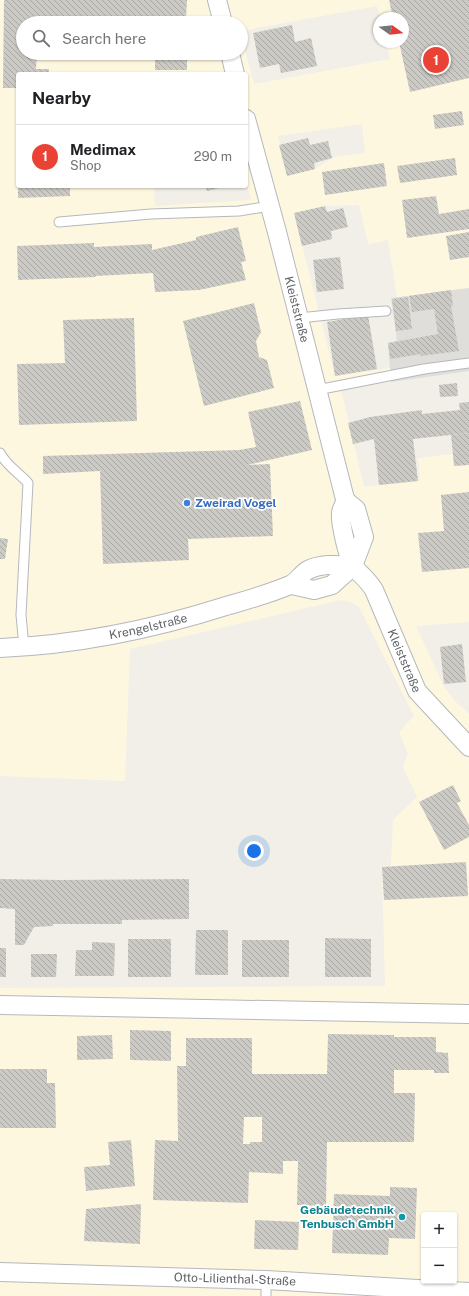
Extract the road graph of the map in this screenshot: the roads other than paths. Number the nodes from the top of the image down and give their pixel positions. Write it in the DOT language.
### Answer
graph roads {
  1 [pos="217,0"];
  2 [pos="221,16"];
  3 [pos="232,60"];
  4 [pos="235,72"];
  5 [pos="248,126"];
  6 [pos="270,206"];
  7 [pos="59,222"];
  8 [pos="386,311"];
  9 [pos="299,318"];
  10 [pos="469,363"];
  11 [pos="317,390"];
  12 [pos="0,453"];
  13 [pos="353,566"];
  14 [pos="24,647"];
  15 [pos="0,648"];
  16 [pos="469,747"];
  17 [pos="0,1005"];
  18 [pos="469,1014"];
  19 [pos="0,1272"];
  20 [pos="266,1288"];
  21 [pos="356,1290"];
  22 [pos="469,1292"];
  23 [pos="450,1293"];
  1 -- 2 [label="street"];
  3 -- 4 [label="street"];
  5 -- 6 [label="street, Kleiststraße"];
  6 -- 7 [label="lane"];
  6 -- 9 [label="street, Kleiststraße"];
  8 -- 9 [label="lane"];
  9 -- 11 [label="street, Kleiststraße"];
  10 -- 11 [label="lane"];
  11 -- 13 [label="street, Kleiststraße"];
  12 -- 14 [label="lane"];
  13 -- 14 [label="street, Krengelstraße"];
  13 -- 16 [label="street, Kleiststraße"];
  14 -- 15 [label="street, Krengelstraße"];
  17 -- 18 [label="street"];
  19 -- 20 [label="street, Otto-Lilienthal-Straße"];
  20 -- 21 [label="street, Otto-Lilienthal-Straße"];
  21 -- 23 [label="street, Otto-Lilienthal-Straße"];
  22 -- 23 [label="street, Otto-Lilienthal-Straße"];
}
